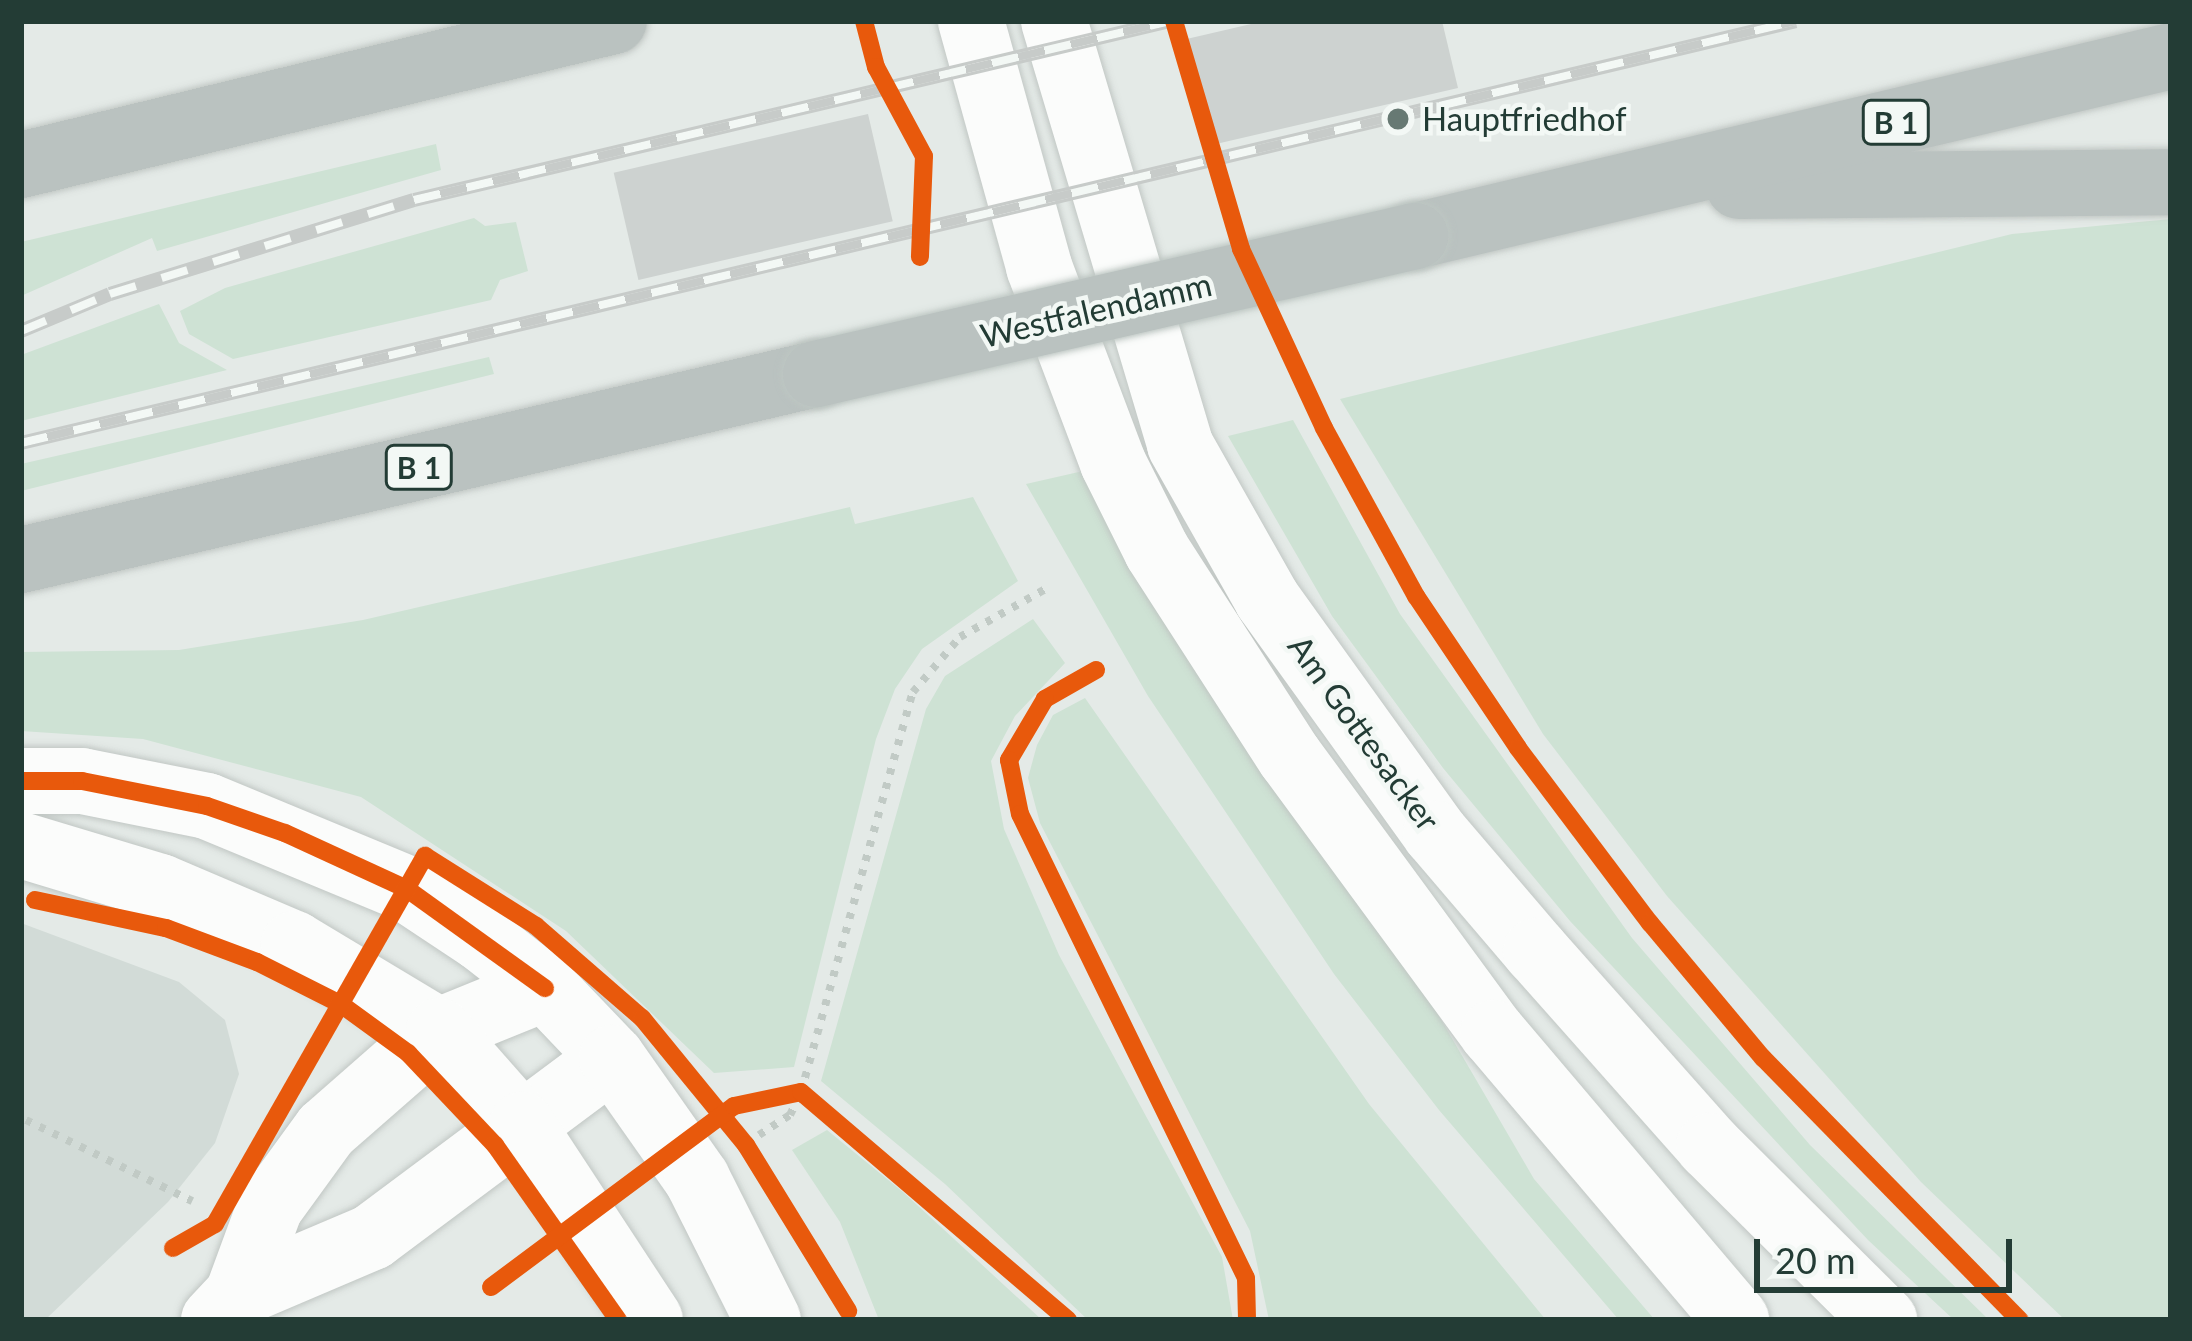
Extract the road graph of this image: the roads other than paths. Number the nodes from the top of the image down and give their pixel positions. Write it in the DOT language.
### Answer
graph roads {
  1 [pos="614,21"];
  2 [pos="971,21"];
  3 [pos="1054,21"];
  4 [pos="2171,56"];
  5 [pos="21,164"];
  6 [pos="2171,182"];
  7 [pos="1622,188"];
  8 [pos="21,560"];
  9 [pos="21,781"];
  10 [pos="21,845"];
  11 [pos="544,988"];
  12 [pos="439,1031"];
  13 [pos="612,1058"];
  14 [pos="522,1125"];
  15 [pos="226,1307"];
  16 [pos="650,1320"];
  17 [pos="768,1320"];
  18 [pos="1736,1320"];
  19 [pos="1883,1320"];
  1 -- 5 [label="highway"];
  2 -- 18 [label="street"];
  3 -- 19 [label="street, Am Gottesacker"];
  4 -- 7 [label="highway, Westfalendamm / B 1"];
  6 -- 7 [label="highway"];
  7 -- 8 [label="highway, Westfalendamm / B 1, bridge"];
  9 -- 11 [label="street"];
  10 -- 12 [label="street"];
  11 -- 12 [label="street"];
  11 -- 13 [label="street"];
  12 -- 14 [label="street"];
  12 -- 15 [label="street"];
  13 -- 14 [label="street"];
  13 -- 17 [label="street"];
  14 -- 15 [label="street"];
  14 -- 16 [label="street"];
}
